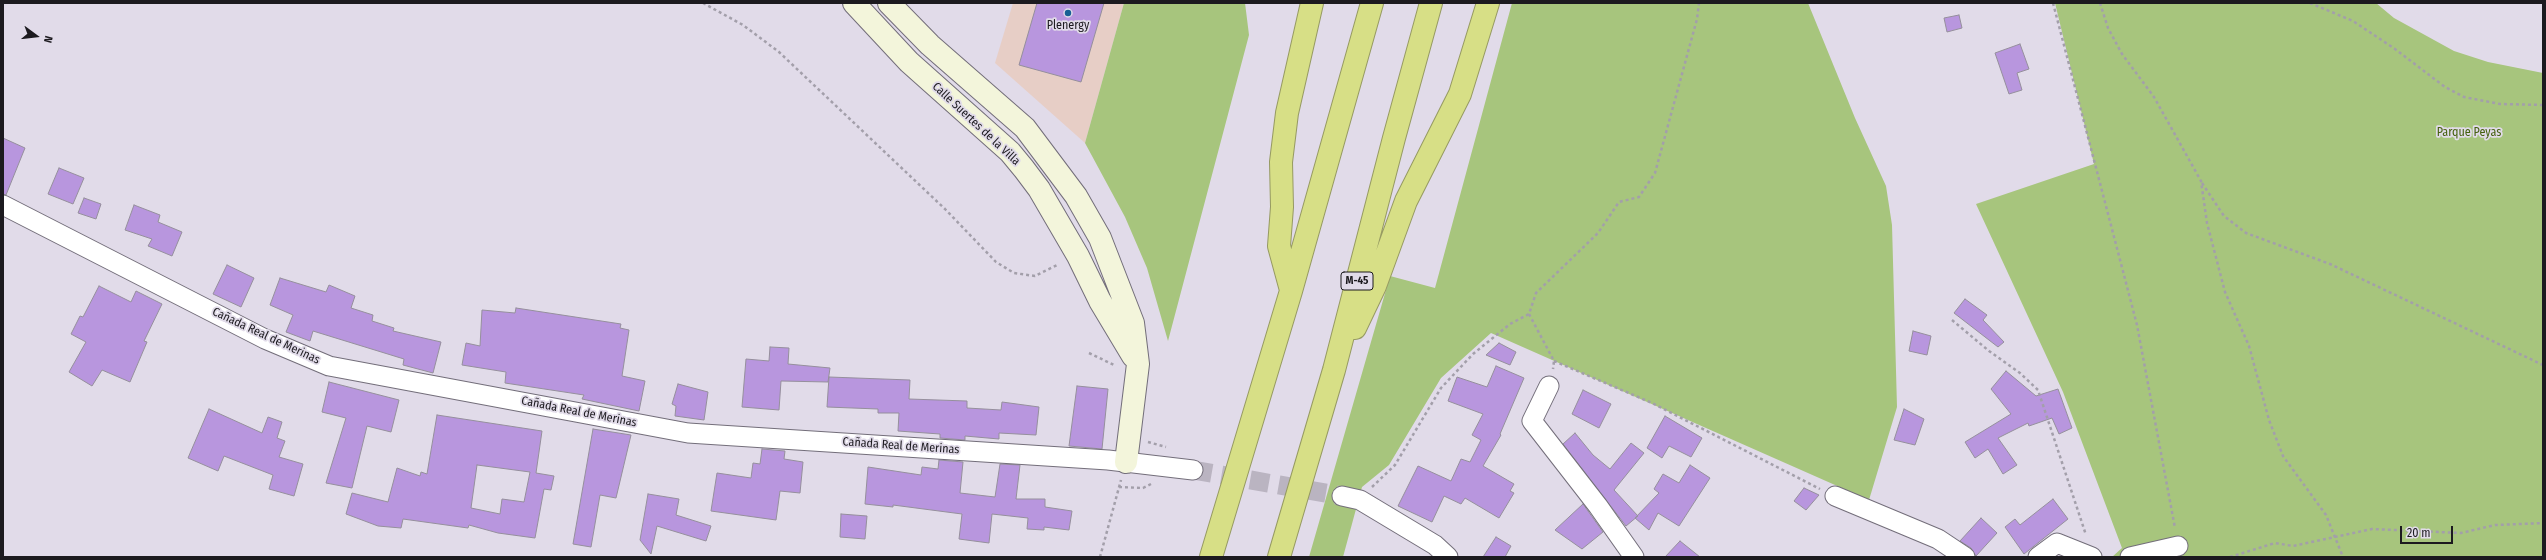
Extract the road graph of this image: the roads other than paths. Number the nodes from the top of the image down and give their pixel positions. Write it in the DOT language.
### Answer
graph roads {
  1 [pos="854,3"];
  2 [pos="889,3"];
  3 [pos="1312,3"];
  4 [pos="1372,3"];
  5 [pos="1431,3"];
  6 [pos="1488,3"];
  7 [pos="3,205"];
  8 [pos="1291,291"];
  9 [pos="1138,364"];
  10 [pos="1334,370"];
  11 [pos="1549,386"];
  12 [pos="1126,462"];
  13 [pos="1193,470"];
  14 [pos="1835,496"];
  15 [pos="1351,498"];
  16 [pos="2178,546"];
  17 [pos="2090,549"];
  18 [pos="1211,557"];
  19 [pos="1279,557"];
  20 [pos="1448,557"];
  21 [pos="1634,557"];
  22 [pos="1965,557"];
  23 [pos="2038,557"];
  24 [pos="2130,557"];
  1 -- 9 [label="main road, Calle Suertes de la Villa"];
  2 -- 9 [label="main road"];
  3 -- 8 [label="highway"];
  4 -- 8 [label="highway"];
  5 -- 10 [label="highway, M-45"];
  6 -- 10 [label="highway"];
  7 -- 12 [label="street, Cañada Real de Merinas"];
  8 -- 18 [label="highway"];
  9 -- 12 [label="main road"];
  10 -- 19 [label="highway, M-45"];
  11 -- 21 [label="street"];
  12 -- 13 [label="street, Cañada Real de Merinas"];
  14 -- 22 [label="street"];
  15 -- 20 [label="street"];
  16 -- 24 [label="street"];
  17 -- 23 [label="street"];
}
